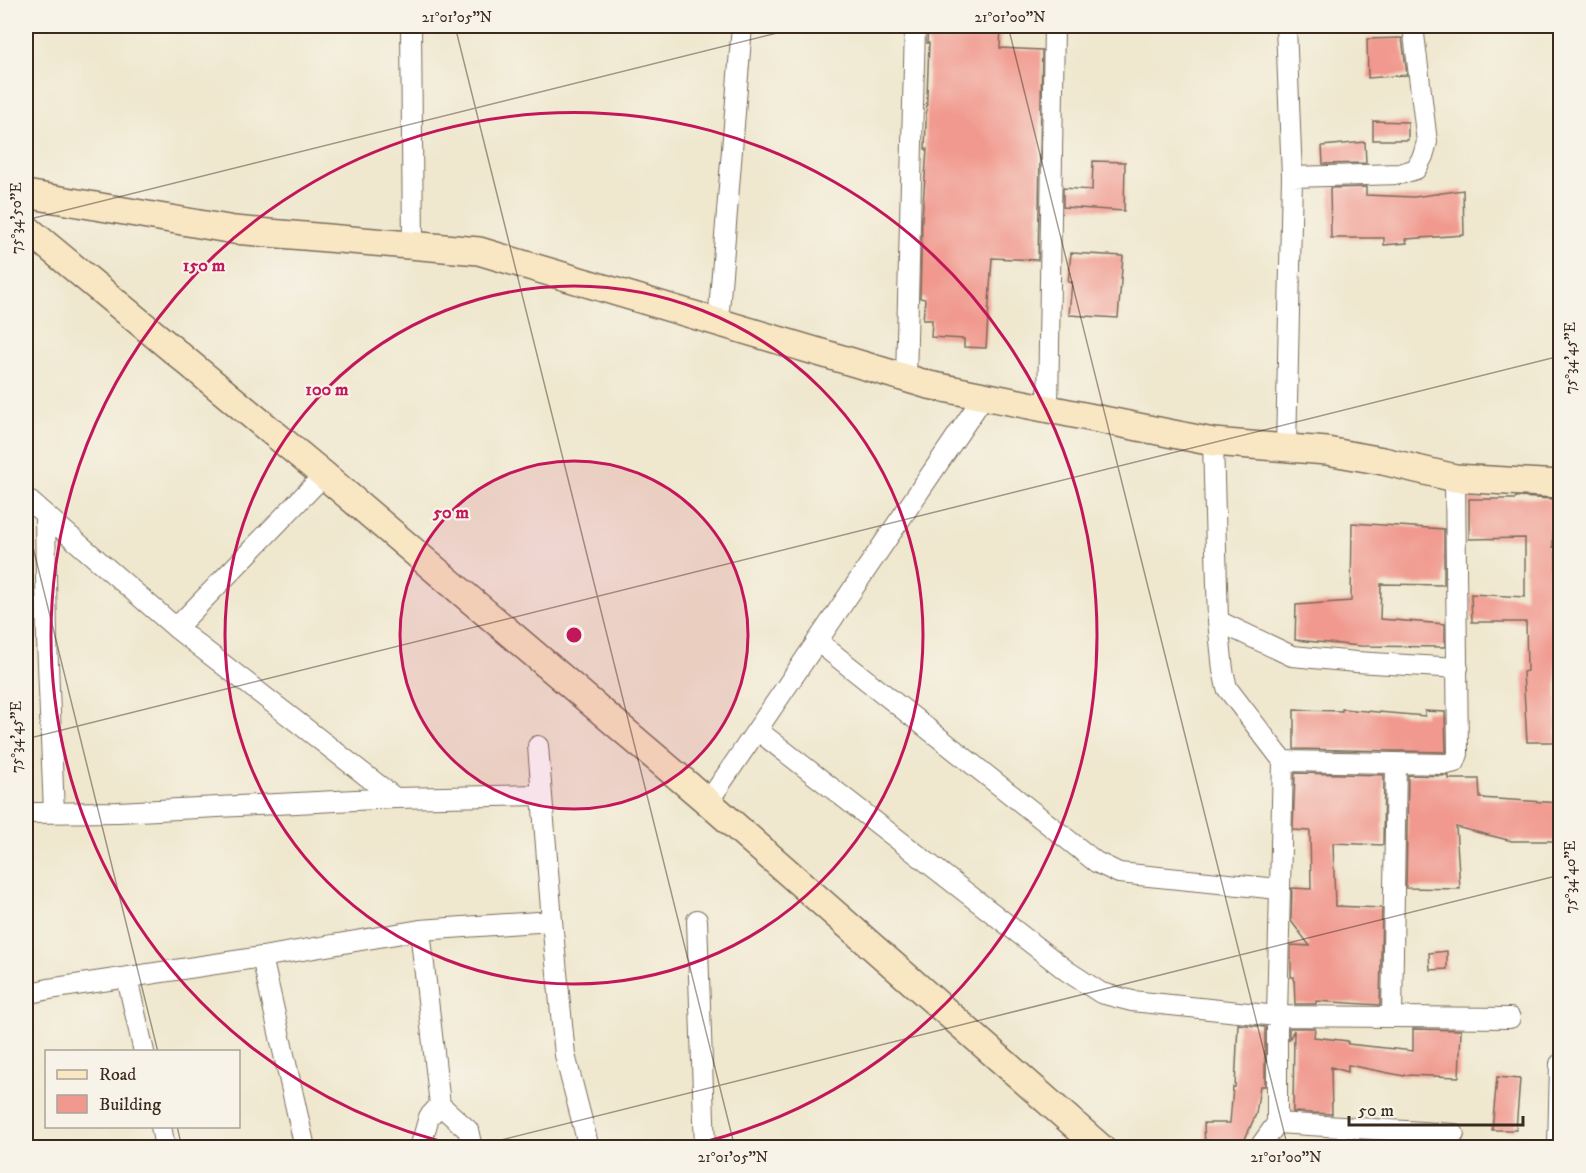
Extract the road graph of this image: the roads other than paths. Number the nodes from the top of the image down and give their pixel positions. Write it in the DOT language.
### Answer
graph roads {
  1 [pos="411,26"];
  2 [pos="742,26"];
  3 [pos="915,26"];
  4 [pos="1054,26"];
  5 [pos="1287,26"];
  6 [pos="1413,26"];
  7 [pos="1292,177"];
  8 [pos="26,194"];
  9 [pos="26,228"];
  10 [pos="413,246"];
  11 [pos="718,322"];
  12 [pos="906,378"];
  13 [pos="984,396"];
  14 [pos="1048,408"];
  15 [pos="1213,442"];
  16 [pos="1286,448"];
  17 [pos="324,475"];
  18 [pos="1455,478"];
  19 [pos="1560,486"];
  20 [pos="26,498"];
  21 [pos="45,514"];
  22 [pos="1218,621"];
  23 [pos="176,628"];
  24 [pos="817,641"];
  25 [pos="1458,668"];
  26 [pos="757,730"];
  27 [pos="538,746"];
  28 [pos="1283,761"];
  29 [pos="1396,763"];
  30 [pos="542,795"];
  31 [pos="395,798"];
  32 [pos="708,802"];
  33 [pos="26,813"];
  34 [pos="54,813"];
  35 [pos="1279,890"];
  36 [pos="697,920"];
  37 [pos="552,921"];
  38 [pos="420,930"];
  39 [pos="262,957"];
  40 [pos="128,978"];
  41 [pos="26,994"];
  42 [pos="1277,1016"];
  43 [pos="1392,1017"];
  44 [pos="1510,1018"];
  45 [pos="144,1050"];
  46 [pos="1560,1064"];
  47 [pos="440,1105"];
  48 [pos="1278,1123"];
  49 [pos="160,1128"];
  50 [pos="1454,1134"];
  51 [pos="165,1148"];
  52 [pos="305,1148"];
  53 [pos="420,1148"];
  54 [pos="472,1148"];
  55 [pos="589,1148"];
  56 [pos="705,1148"];
  57 [pos="1101,1148"];
  58 [pos="1259,1148"];
  59 [pos="1558,1148"];
  1 -- 10 [label="street"];
  2 -- 11 [label="street"];
  3 -- 12 [label="street"];
  4 -- 14 [label="street"];
  5 -- 7 [label="street"];
  6 -- 7 [label="street"];
  7 -- 16 [label="street"];
  8 -- 10 [label="main road"];
  9 -- 17 [label="main road"];
  10 -- 11 [label="main road"];
  11 -- 12 [label="main road"];
  12 -- 13 [label="main road"];
  13 -- 14 [label="main road"];
  13 -- 24 [label="street"];
  14 -- 15 [label="main road"];
  15 -- 16 [label="main road"];
  15 -- 22 [label="street"];
  16 -- 18 [label="main road"];
  17 -- 23 [label="street"];
  17 -- 32 [label="main road"];
  18 -- 19 [label="main road"];
  18 -- 25 [label="street"];
  20 -- 21 [label="street"];
  21 -- 23 [label="street"];
  21 -- 34 [label="street"];
  22 -- 25 [label="street"];
  22 -- 28 [label="street"];
  23 -- 31 [label="street"];
  24 -- 26 [label="street"];
  24 -- 35 [label="street"];
  25 -- 29 [label="street"];
  26 -- 32 [label="street"];
  26 -- 42 [label="street"];
  27 -- 30 [label="street"];
  28 -- 29 [label="street"];
  28 -- 35 [label="street"];
  29 -- 43 [label="street"];
  30 -- 31 [label="street"];
  30 -- 37 [label="street"];
  31 -- 34 [label="street"];
  32 -- 57 [label="main road"];
  33 -- 34 [label="street"];
  35 -- 42 [label="street"];
  36 -- 56 [label="street"];
  37 -- 38 [label="street"];
  37 -- 55 [label="street"];
  38 -- 39 [label="street"];
  38 -- 47 [label="street"];
  39 -- 40 [label="street"];
  39 -- 52 [label="street"];
  40 -- 41 [label="street"];
  40 -- 45 [label="street"];
  42 -- 43 [label="street"];
  42 -- 48 [label="street"];
  43 -- 44 [label="street"];
  46 -- 59 [label="street"];
  47 -- 53 [label="street"];
  47 -- 54 [label="street"];
  48 -- 50 [label="street"];
  48 -- 58 [label="street"];
  49 -- 51 [label="street"];
}
